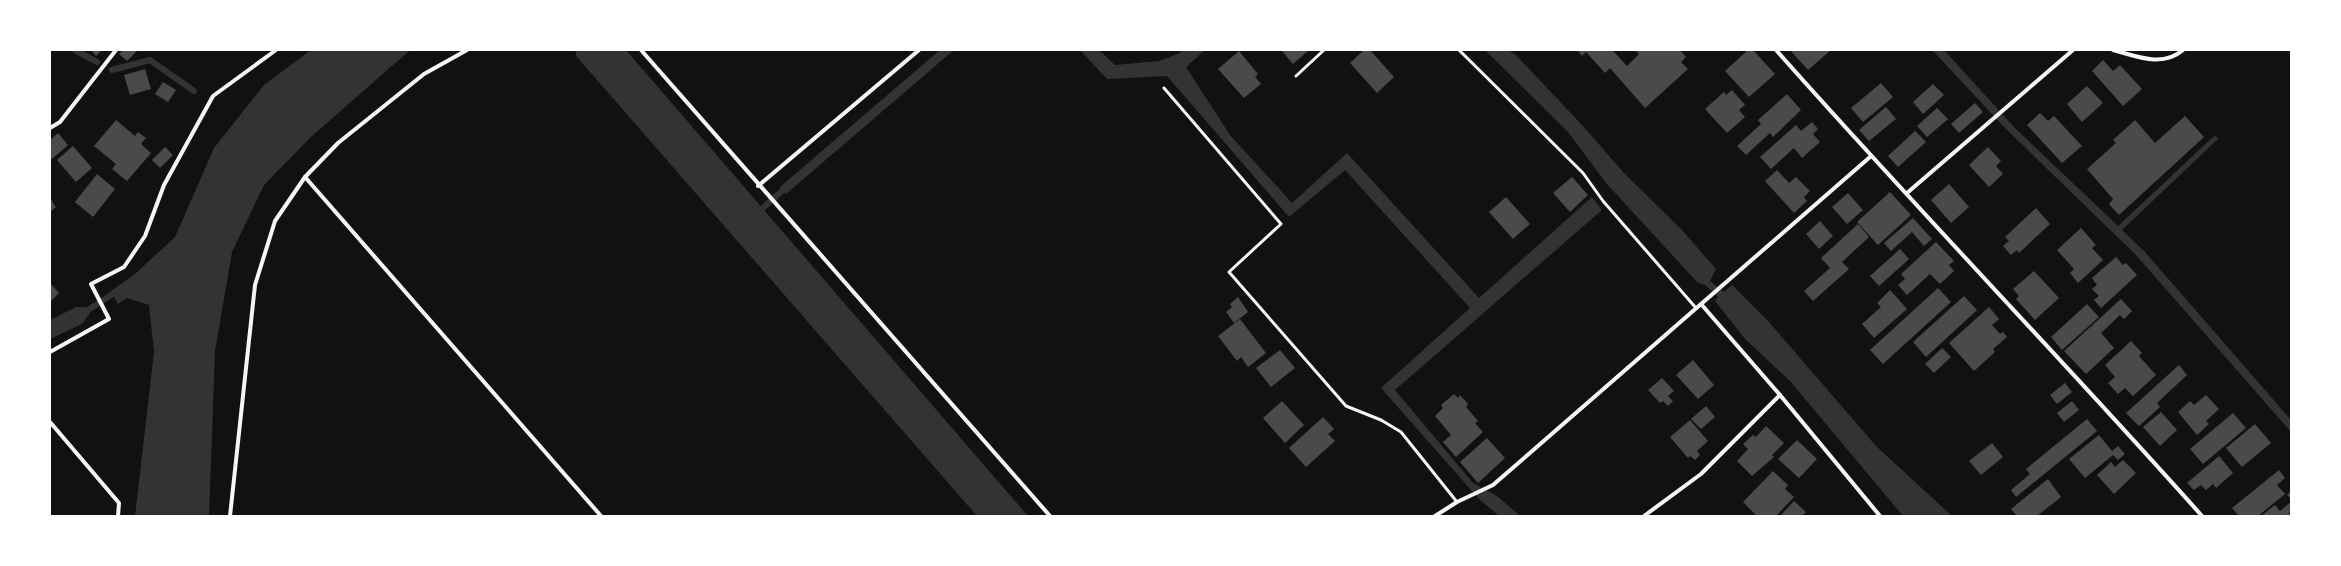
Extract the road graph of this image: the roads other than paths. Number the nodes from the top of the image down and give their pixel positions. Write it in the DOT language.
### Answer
graph roads {
  1 [pos="116,50"];
  2 [pos="276,50"];
  3 [pos="467,50"];
  4 [pos="641,50"];
  5 [pos="919,50"];
  6 [pos="1324,50"];
  7 [pos="1459,50"];
  8 [pos="1776,50"];
  9 [pos="2073,50"];
  10 [pos="2113,50"];
  11 [pos="2183,50"];
  12 [pos="1296,76"];
  13 [pos="1164,88"];
  14 [pos="50,128"];
  15 [pos="1870,156"];
  16 [pos="305,177"];
  17 [pos="758,186"];
  18 [pos="1907,193"];
  19 [pos="1701,304"];
  20 [pos="1696,308"];
  21 [pos="50,352"];
  22 [pos="1780,396"];
  23 [pos="50,422"];
  24 [pos="1457,502"];
  25 [pos="118,516"];
  26 [pos="230,516"];
  27 [pos="601,516"];
  28 [pos="1050,516"];
  29 [pos="1435,516"];
  30 [pos="1644,516"];
  31 [pos="1880,516"];
  32 [pos="2202,516"];
  1 -- 14 [label="street"];
  2 -- 21 [label="street"];
  3 -- 16 [label="street"];
  4 -- 17 [label="street"];
  5 -- 17 [label="street"];
  6 -- 12 [label="lane"];
  7 -- 20 [label="lane"];
  8 -- 15 [label="street"];
  9 -- 18 [label="street"];
  10 -- 11 [label="street"];
  13 -- 24 [label="lane"];
  15 -- 18 [label="street"];
  15 -- 19 [label="street"];
  16 -- 26 [label="street"];
  16 -- 27 [label="street"];
  17 -- 28 [label="street"];
  18 -- 32 [label="street"];
  19 -- 20 [label="street"];
  19 -- 22 [label="street"];
  20 -- 24 [label="street"];
  22 -- 30 [label="street"];
  22 -- 31 [label="street"];
  23 -- 25 [label="street"];
  24 -- 29 [label="street"];
}
